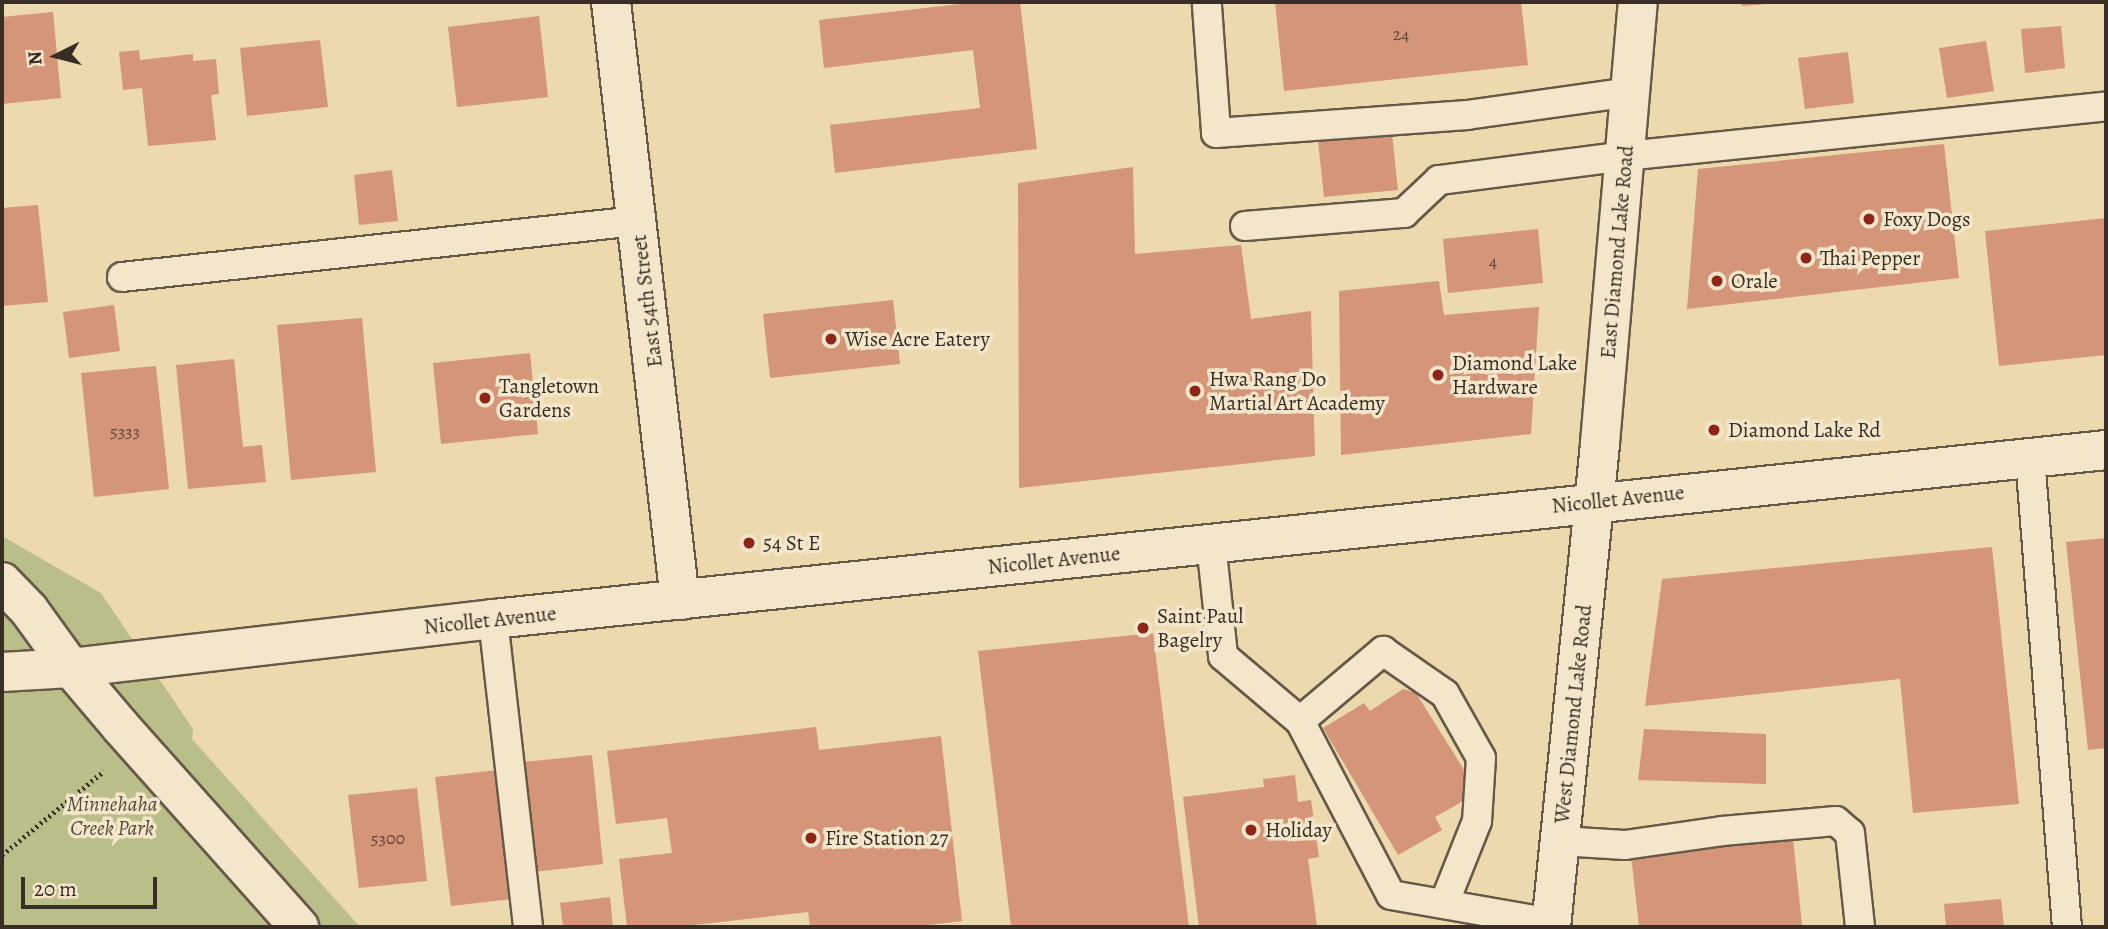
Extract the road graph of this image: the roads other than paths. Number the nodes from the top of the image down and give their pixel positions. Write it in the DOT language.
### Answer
graph roads {
  1 [pos="611,2"];
  2 [pos="1638,2"];
  3 [pos="1207,6"];
  4 [pos="1631,92"];
  5 [pos="2106,106"];
  6 [pos="1626,156"];
  7 [pos="637,220"];
  8 [pos="1245,226"];
  9 [pos="122,278"];
  10 [pos="2106,450"];
  11 [pos="2029,457"];
  12 [pos="1594,502"];
  13 [pos="1210,543"];
  14 [pos="2,582"];
  15 [pos="680,600"];
  16 [pos="493,619"];
  17 [pos="71,668"];
  18 [pos="2,672"];
  19 [pos="1300,721"];
  20 [pos="1560,841"];
  21 [pos="1444,904"];
  22 [pos="1551,925"];
  23 [pos="299,927"];
  24 [pos="528,927"];
  25 [pos="1860,927"];
  26 [pos="2067,927"];
  1 -- 7 [label="main road, East 54th Street"];
  2 -- 4 [label="main road, East Diamond Lake Road"];
  3 -- 4 [label="lane"];
  4 -- 6 [label="main road, East Diamond Lake Road"];
  5 -- 6 [label="lane"];
  6 -- 8 [label="lane"];
  6 -- 12 [label="main road, East Diamond Lake Road"];
  7 -- 9 [label="lane"];
  7 -- 15 [label="main road, East 54th Street"];
  10 -- 11 [label="main road, Nicollet Avenue"];
  11 -- 12 [label="main road, Nicollet Avenue"];
  11 -- 26 [label="lane"];
  12 -- 13 [label="main road, Nicollet Avenue"];
  12 -- 20 [label="main road, West Diamond Lake Road"];
  13 -- 15 [label="main road, Nicollet Avenue"];
  13 -- 19 [label="lane"];
  14 -- 17 [label="main road"];
  15 -- 16 [label="main road, Nicollet Avenue"];
  16 -- 17 [label="main road, Nicollet Avenue"];
  16 -- 24 [label="lane"];
  17 -- 18 [label="main road, Nicollet Avenue"];
  17 -- 23 [label="main road"];
  19 -- 21 [label="lane"];
  19 -- 21 [label="lane"];
  20 -- 22 [label="main road, West Diamond Lake Road"];
  20 -- 25 [label="lane"];
  21 -- 22 [label="lane"];
}
